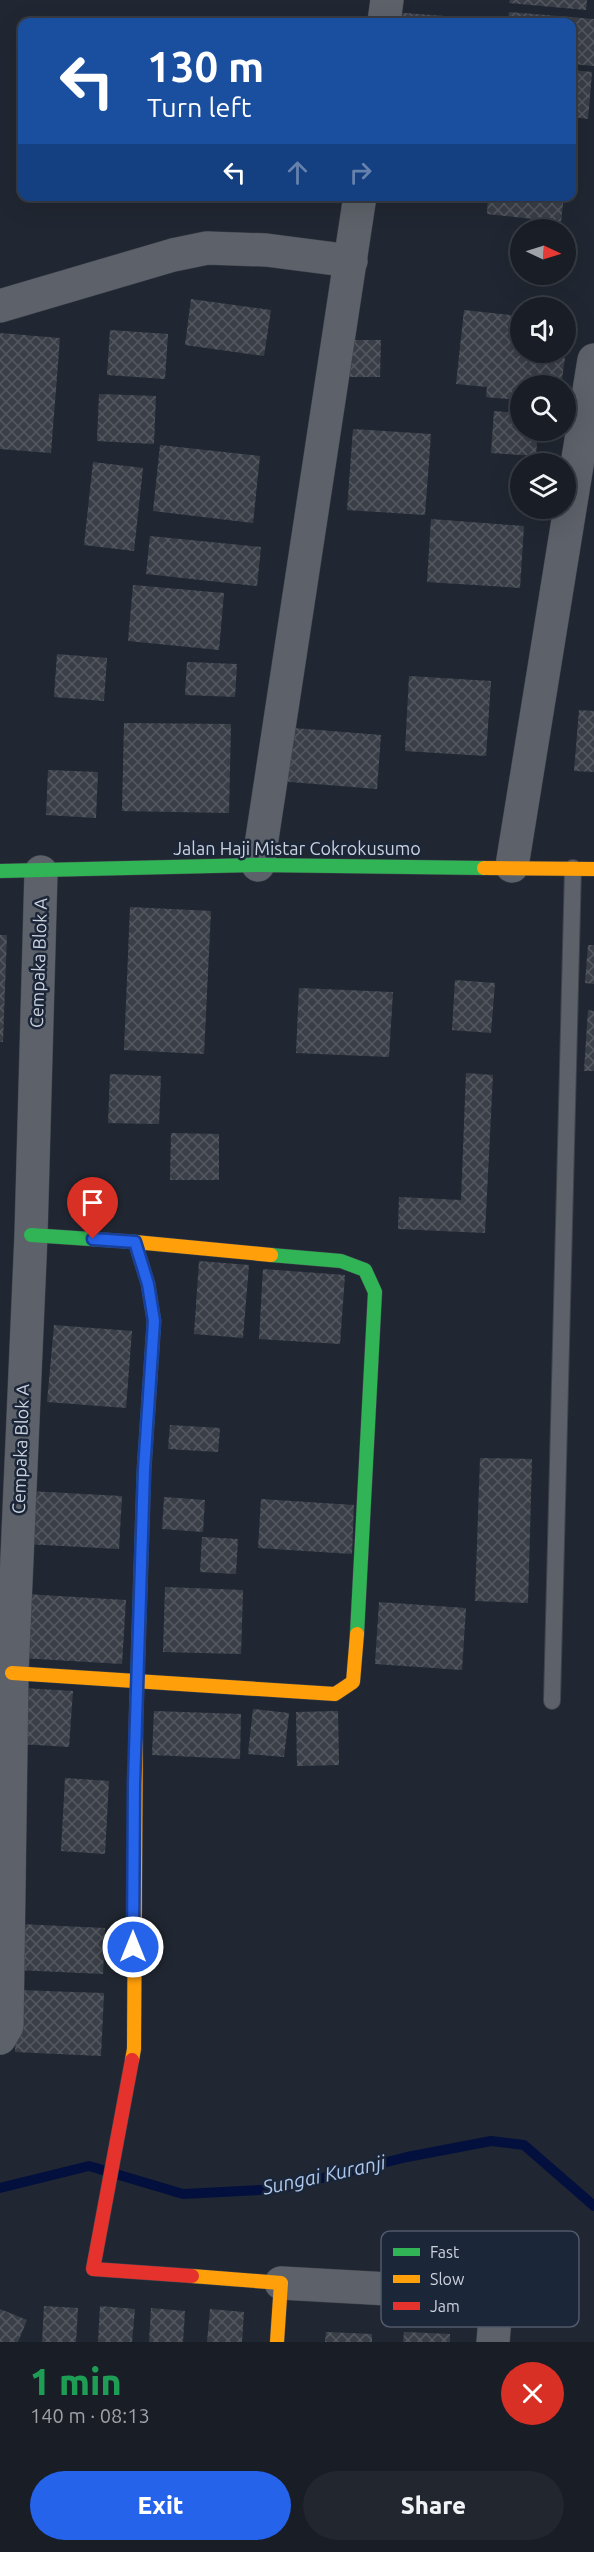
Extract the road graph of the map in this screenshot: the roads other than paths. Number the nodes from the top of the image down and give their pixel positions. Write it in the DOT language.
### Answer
graph roads {
  1 [pos="387,0"];
  2 [pos="385,18"];
  3 [pos="359,201"];
  4 [pos="351,261"];
  5 [pos="0,306"];
  6 [pos="594,360"];
  7 [pos="258,865"];
  8 [pos="512,866"];
  9 [pos="573,868"];
  10 [pos="594,869"];
  11 [pos="0,871"];
  12 [pos="41,872"];
  13 [pos="31,1235"];
  14 [pos="135,1242"];
  15 [pos="12,1673"];
  16 [pos="137,1681"];
  17 [pos="552,1701"];
  18 [pos="4,2032"];
  19 [pos="281,2283"];
  20 [pos="381,2289"];
  21 [pos="494,2327"];
  22 [pos="277,2342"];
  23 [pos="493,2342"];
  1 -- 2 [label="street"];
  3 -- 4 [label="street"];
  4 -- 5 [label="street"];
  4 -- 7 [label="street"];
  6 -- 8 [label="street"];
  7 -- 8 [label="street, Jalan Haji Mistar Cokrokusumo"];
  7 -- 12 [label="street, Jalan Haji Mistar Cokrokusumo"];
  8 -- 9 [label="street, Jalan Haji Mistar Cokrokusumo"];
  9 -- 10 [label="street, Jalan Haji Mistar Cokrokusumo"];
  9 -- 17 [label="lane"];
  11 -- 12 [label="street, Jalan Haji Mistar Cokrokusumo"];
  12 -- 13 [label="street, Cempaka Blok A"];
  13 -- 14 [label="street"];
  13 -- 15 [label="street, Cempaka Blok A"];
  14 -- 16 [label="street"];
  14 -- 16 [label="street"];
  15 -- 16 [label="street"];
  15 -- 18 [label="street, Cempaka Blok A"];
  16 -- 19 [label="street"];
  19 -- 20 [label="street"];
  19 -- 22 [label="street"];
  21 -- 23 [label="street"];
}
